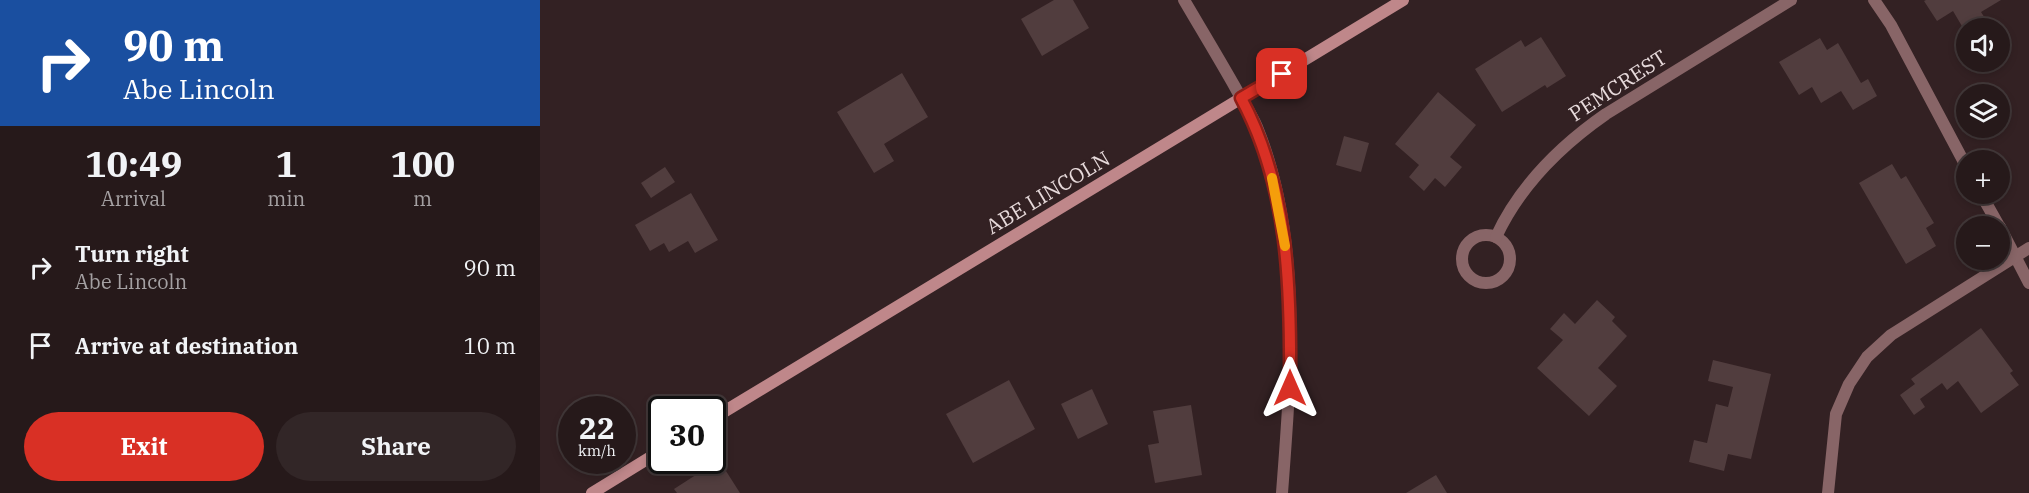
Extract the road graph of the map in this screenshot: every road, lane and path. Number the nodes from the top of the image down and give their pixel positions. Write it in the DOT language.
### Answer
graph roads {
  1 [pos="1184,0"];
  2 [pos="1403,0"];
  3 [pos="1791,0"];
  4 [pos="1875,0"];
  5 [pos="1241,98"];
  6 [pos="1957,150"];
  7 [pos="1496,237"];
  8 [pos="2010,248"];
  9 [pos="2029,248"];
  10 [pos="2015,257"];
  11 [pos="2029,283"];
  12 [pos="726,411"];
  13 [pos="648,460"];
  14 [pos="606,489"];
  15 [pos="592,493"];
  16 [pos="1282,493"];
  17 [pos="1827,493"];
  1 -- 5 [label="street"];
  2 -- 5 [label="street, ABE LINCOLN"];
  3 -- 7 [label="street, PEMCREST"];
  4 -- 6 [label="street"];
  5 -- 12 [label="street, ABE LINCOLN"];
  5 -- 16 [label="street"];
  7 -- 7 [label="street"];
  8 -- 10 [label="street"];
  9 -- 10 [label="street"];
  10 -- 11 [label="street"];
  10 -- 17 [label="street"];
  13 -- 14 [label="street"];
  14 -- 15 [label="street"];
}
